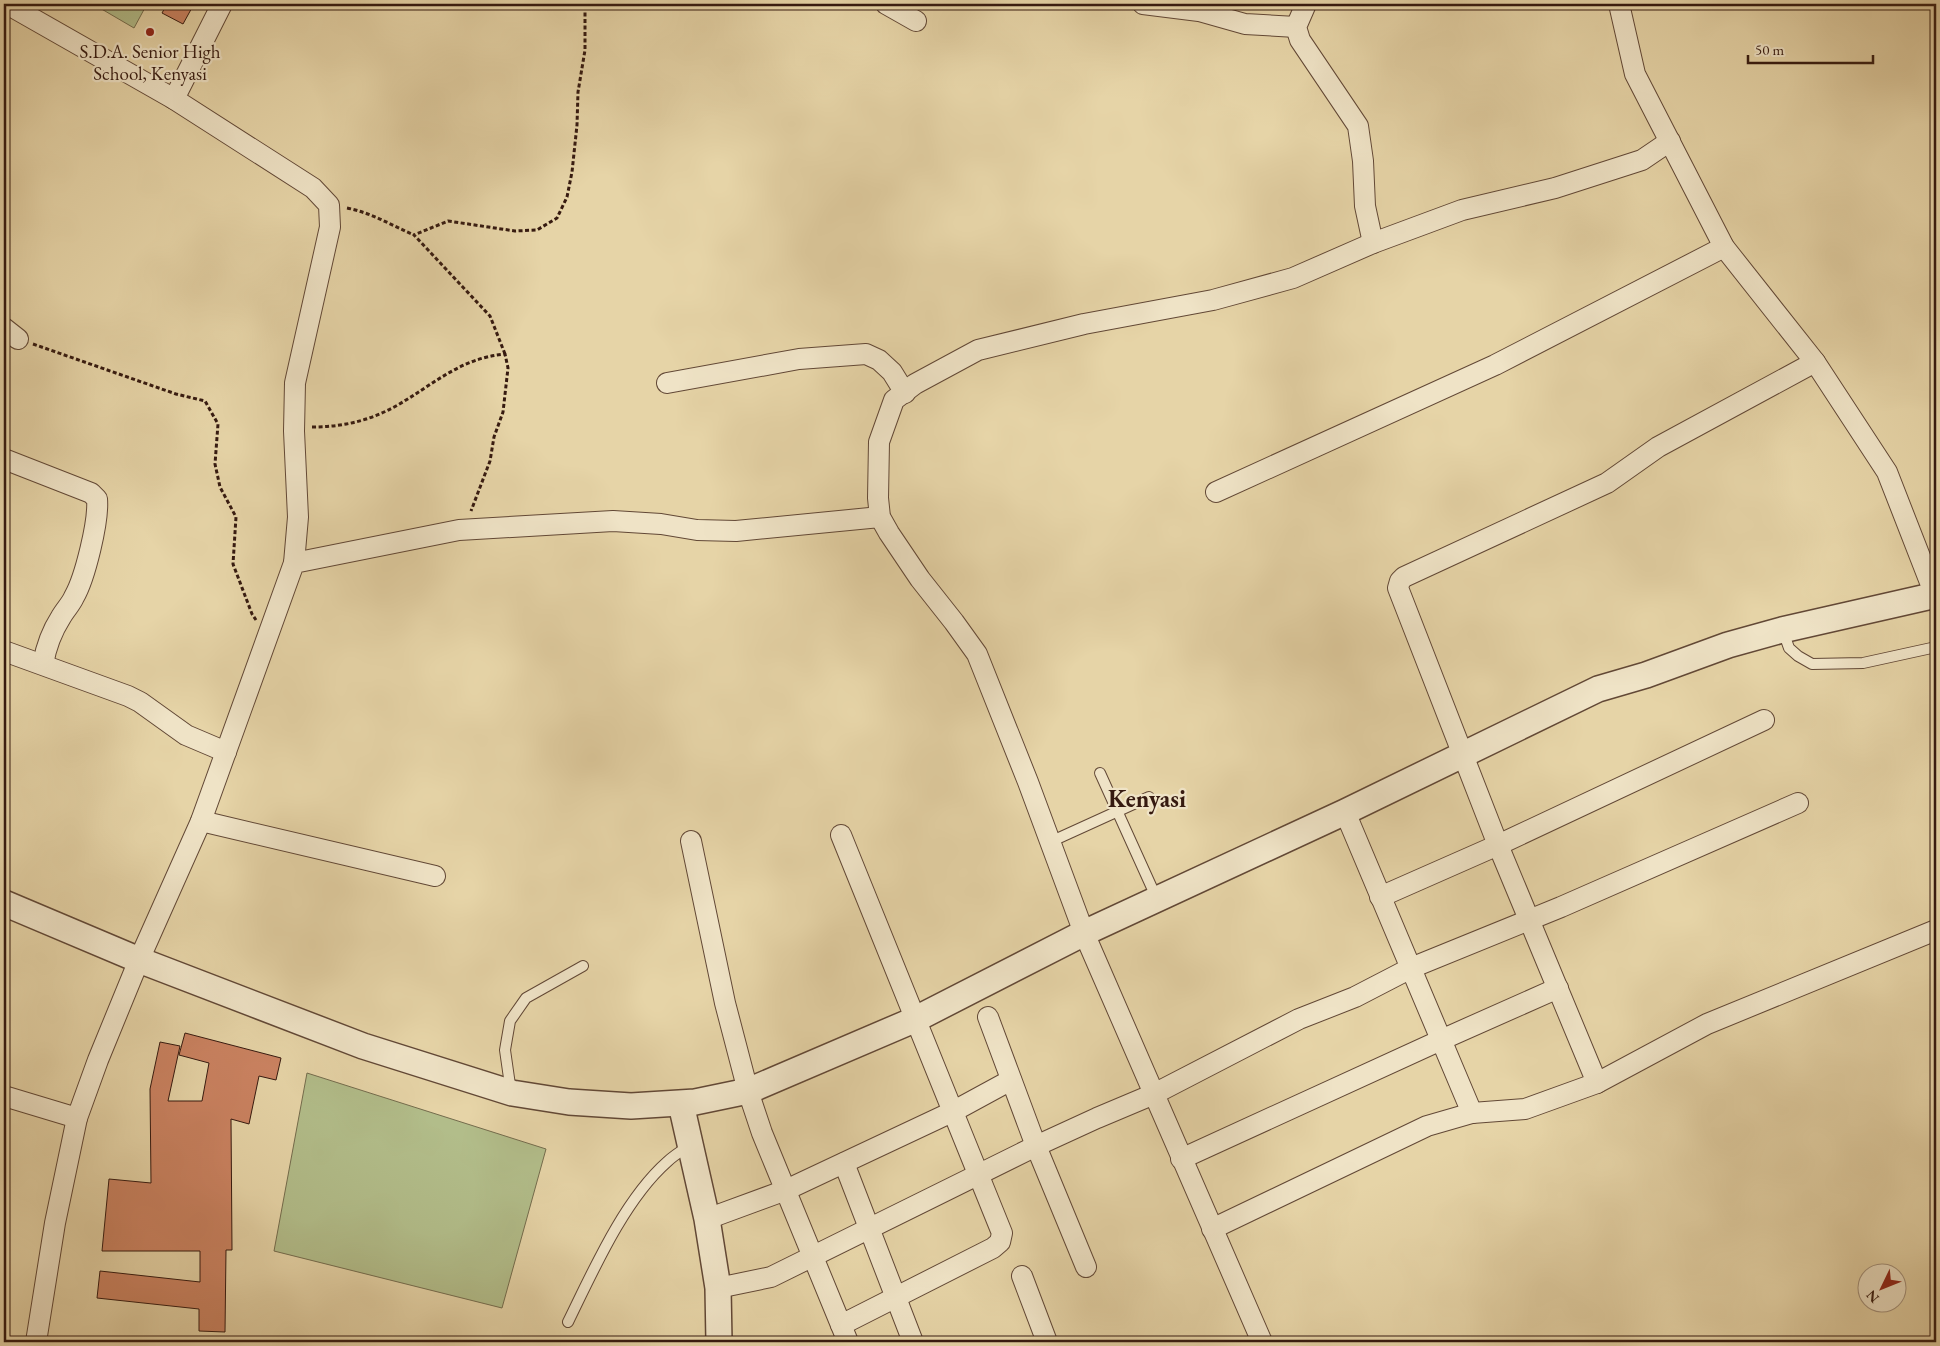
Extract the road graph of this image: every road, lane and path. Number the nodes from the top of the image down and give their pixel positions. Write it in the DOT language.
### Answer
graph roads {
  1 [pos="7,4"];
  2 [pos="222,4"];
  3 [pos="585,4"];
  4 [pos="886,4"];
  5 [pos="1143,4"];
  6 [pos="1306,4"];
  7 [pos="1619,4"];
  8 [pos="916,21"];
  9 [pos="1296,27"];
  10 [pos="174,99"];
  11 [pos="1670,141"];
  12 [pos="329,205"];
  13 [pos="414,235"];
  14 [pos="1373,243"];
  15 [pos="1724,247"];
  16 [pos="11,333"];
  17 [pos="504,354"];
  18 [pos="1815,362"];
  19 [pos="667,383"];
  20 [pos="905,392"];
  21 [pos="294,430"];
  22 [pos="4,459"];
  23 [pos="1216,492"];
  24 [pos="880,517"];
  25 [pos="459,530"];
  26 [pos="294,563"];
  27 [pos="1935,595"];
  28 [pos="1782,630"];
  29 [pos="267,637"];
  30 [pos="1936,647"];
  31 [pos="4,651"];
  32 [pos="43,664"];
  33 [pos="1764,720"];
  34 [pos="226,752"];
  35 [pos="1462,754"];
  36 [pos="1100,773"];
  37 [pos="1150,797"];
  38 [pos="1798,803"];
  39 [pos="1117,812"];
  40 [pos="1345,812"];
  41 [pos="201,821"];
  42 [pos="841,835"];
  43 [pos="691,841"];
  44 [pos="1050,842"];
  45 [pos="1498,845"];
  46 [pos="435,876"];
  47 [pos="1380,897"];
  48 [pos="1157,899"];
  49 [pos="4,903"];
  50 [pos="1530,918"];
  51 [pos="1936,930"];
  52 [pos="1084,933"];
  53 [pos="139,960"];
  54 [pos="583,966"];
  55 [pos="1411,968"];
  56 [pos="1558,988"];
  57 [pos="988,1017"];
  58 [pos="914,1020"];
  59 [pos="1441,1040"];
  60 [pos="1011,1080"];
  61 [pos="1597,1083"];
  62 [pos="748,1091"];
  63 [pos="512,1093"];
  64 [pos="1154,1094"];
  65 [pos="4,1096"];
  66 [pos="681,1104"];
  67 [pos="954,1111"];
  68 [pos="1472,1114"];
  69 [pos="77,1118"];
  70 [pos="689,1145"];
  71 [pos="1036,1146"];
  72 [pos="1181,1158"];
  73 [pos="844,1163"];
  74 [pos="979,1174"];
  75 [pos="786,1190"];
  76 [pos="707,1219"];
  77 [pos="1212,1229"];
  78 [pos="869,1230"];
  79 [pos="812,1258"];
  80 [pos="1086,1267"];
  81 [pos="1022,1276"];
  82 [pos="718,1288"];
  83 [pos="897,1297"];
  84 [pos="568,1322"];
  85 [pos="844,1334"];
  86 [pos="36,1342"];
  87 [pos="719,1342"];
  88 [pos="913,1342"];
  89 [pos="1047,1342"];
  90 [pos="1262,1342"];
  1 -- 10 [label="street"];
  2 -- 10 [label="street"];
  3 -- 13 [label="path"];
  4 -- 8 [label="street"];
  5 -- 9 [label="street"];
  6 -- 9 [label="street"];
  7 -- 11 [label="street"];
  9 -- 14 [label="street"];
  10 -- 12 [label="street"];
  11 -- 14 [label="street"];
  11 -- 15 [label="street"];
  12 -- 13 [label="path"];
  12 -- 21 [label="street"];
  13 -- 17 [label="path"];
  14 -- 20 [label="street"];
  15 -- 18 [label="street"];
  15 -- 23 [label="street"];
  16 -- 29 [label="path"];
  17 -- 21 [label="path"];
  17 -- 25 [label="path"];
  18 -- 27 [label="street"];
  18 -- 35 [label="street"];
  19 -- 20 [label="street"];
  20 -- 24 [label="street"];
  21 -- 26 [label="street"];
  22 -- 32 [label="street"];
  24 -- 25 [label="street"];
  24 -- 44 [label="street"];
  25 -- 26 [label="street"];
  26 -- 29 [label="street"];
  27 -- 28 [label="street"];
  28 -- 30 [label="lane"];
  28 -- 35 [label="street"];
  29 -- 34 [label="street"];
  31 -- 32 [label="street"];
  32 -- 34 [label="street"];
  33 -- 45 [label="street"];
  34 -- 41 [label="street"];
  35 -- 40 [label="street"];
  35 -- 45 [label="street"];
  36 -- 39 [label="lane"];
  37 -- 39 [label="lane"];
  38 -- 50 [label="street"];
  39 -- 44 [label="lane"];
  39 -- 48 [label="lane"];
  40 -- 47 [label="street"];
  40 -- 48 [label="street"];
  41 -- 46 [label="street"];
  41 -- 53 [label="street"];
  42 -- 58 [label="street"];
  43 -- 62 [label="street"];
  44 -- 52 [label="street"];
  45 -- 47 [label="street"];
  45 -- 50 [label="street"];
  47 -- 55 [label="street"];
  48 -- 52 [label="street"];
  49 -- 53 [label="street"];
  50 -- 55 [label="street"];
  50 -- 56 [label="street"];
  51 -- 61 [label="street"];
  52 -- 58 [label="street"];
  52 -- 64 [label="street"];
  53 -- 63 [label="street"];
  53 -- 69 [label="street"];
  54 -- 63 [label="lane"];
  55 -- 59 [label="street"];
  55 -- 64 [label="street"];
  56 -- 59 [label="street"];
  56 -- 61 [label="street"];
  57 -- 60 [label="street"];
  58 -- 62 [label="street"];
  58 -- 67 [label="street"];
  59 -- 68 [label="street"];
  59 -- 72 [label="street"];
  60 -- 67 [label="street"];
  60 -- 71 [label="street"];
  61 -- 68 [label="street"];
  62 -- 66 [label="street"];
  62 -- 75 [label="street"];
  63 -- 66 [label="street"];
  64 -- 71 [label="street"];
  64 -- 72 [label="street"];
  65 -- 69 [label="street"];
  66 -- 70 [label="street"];
  67 -- 73 [label="street"];
  67 -- 74 [label="street"];
  68 -- 77 [label="street"];
  69 -- 86 [label="street"];
  70 -- 76 [label="street"];
  70 -- 84 [label="lane"];
  71 -- 74 [label="street"];
  71 -- 80 [label="street"];
  72 -- 77 [label="street"];
  73 -- 75 [label="street"];
  73 -- 78 [label="street"];
  74 -- 78 [label="street"];
  74 -- 83 [label="street"];
  75 -- 76 [label="street"];
  75 -- 79 [label="street"];
  76 -- 82 [label="street"];
  77 -- 90 [label="street"];
  78 -- 79 [label="street"];
  78 -- 83 [label="street"];
  79 -- 82 [label="street"];
  79 -- 85 [label="street"];
  81 -- 89 [label="street"];
  82 -- 87 [label="street"];
  83 -- 85 [label="street"];
  83 -- 88 [label="street"];
}
